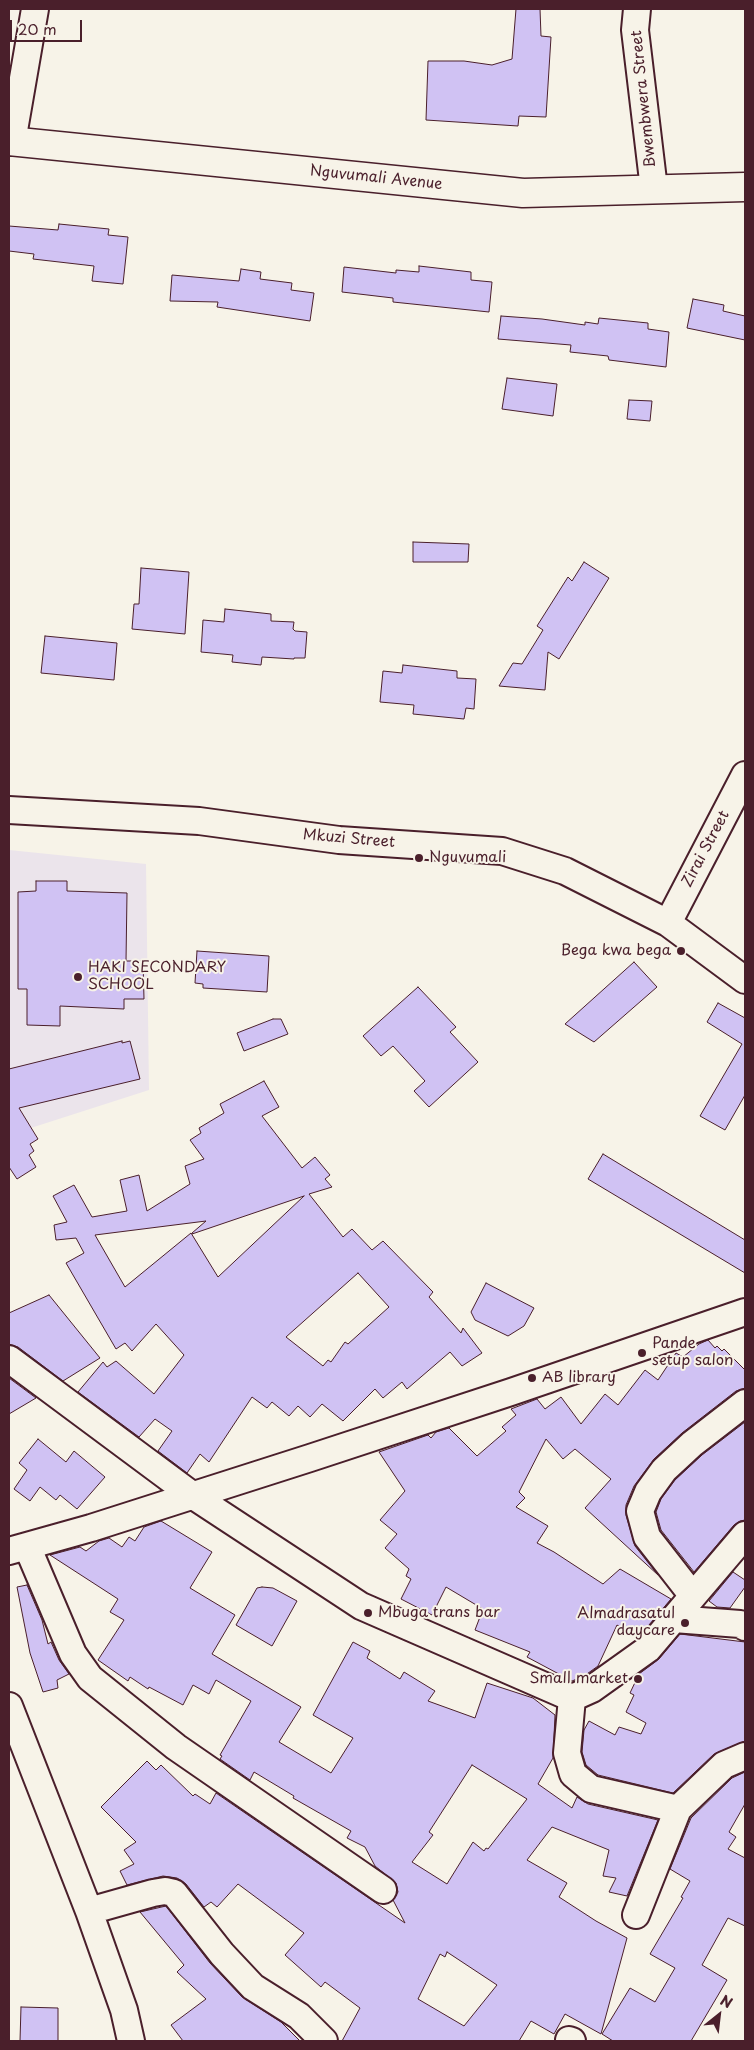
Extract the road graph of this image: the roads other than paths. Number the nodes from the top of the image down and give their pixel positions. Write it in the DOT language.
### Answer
graph roads {
  1 [pos="35,9"];
  2 [pos="637,9"];
  3 [pos="10,141"];
  4 [pos="745,187"];
  5 [pos="654,189"];
  6 [pos="745,775"];
  7 [pos="9,810"];
  8 [pos="668,923"];
  9 [pos="745,980"];
  10 [pos="745,1312"];
  11 [pos="9,1359"];
  12 [pos="745,1405"];
  13 [pos="192,1496"];
  14 [pos="745,1535"];
  15 [pos="18,1548"];
  16 [pos="693,1596"];
  17 [pos="674,1619"];
  18 [pos="745,1627"];
  19 [pos="572,1698"];
  20 [pos="9,1706"];
  21 [pos="745,1756"];
  22 [pos="678,1809"];
  23 [pos="383,1890"];
  24 [pos="89,1912"];
  25 [pos="636,1915"];
  26 [pos="131,2041"];
  27 [pos="324,2041"];
  1 -- 3 [label="street"];
  2 -- 5 [label="street, Bwembwera Street"];
  3 -- 5 [label="street, Nguvumali Avenue"];
  4 -- 5 [label="street, Nguvumali Avenue"];
  6 -- 8 [label="street, Zirai Street"];
  7 -- 8 [label="street, Mkuzi Street"];
  8 -- 9 [label="street, Mkuzi Street"];
  10 -- 13 [label="street"];
  11 -- 13 [label="street"];
  12 -- 16 [label="street"];
  13 -- 15 [label="street"];
  13 -- 19 [label="street"];
  14 -- 16 [label="street"];
  15 -- 23 [label="street"];
  16 -- 17 [label="street"];
  17 -- 18 [label="street"];
  17 -- 19 [label="street"];
  19 -- 22 [label="street"];
  20 -- 24 [label="street"];
  21 -- 22 [label="street"];
  22 -- 25 [label="street"];
  24 -- 26 [label="street"];
  24 -- 27 [label="street"];
}
